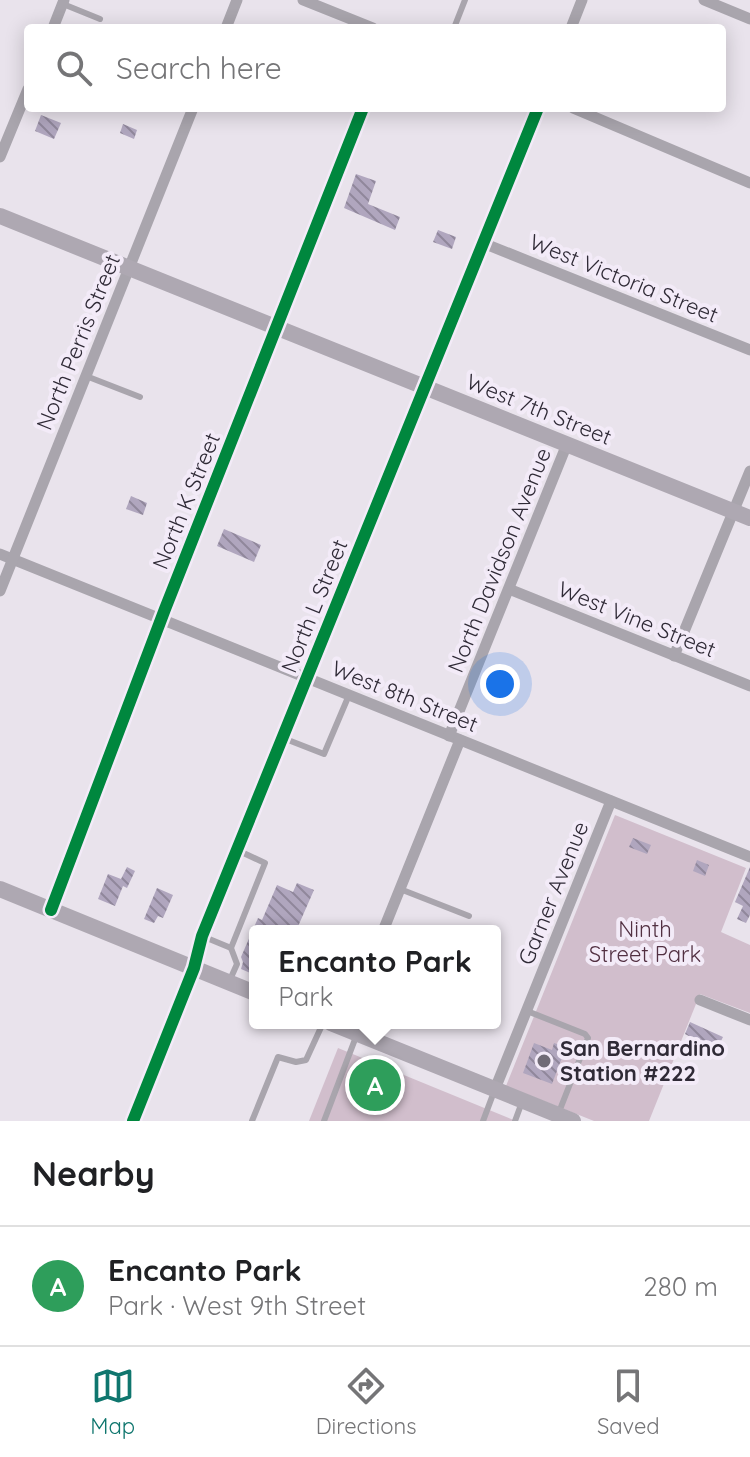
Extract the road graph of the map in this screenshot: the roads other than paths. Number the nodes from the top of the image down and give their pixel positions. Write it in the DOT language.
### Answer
graph roads {
  1 [pos="237,0"];
  2 [pos="303,0"];
  3 [pos="465,0"];
  4 [pos="582,0"];
  5 [pos="704,0"];
  6 [pos="63,2"];
  7 [pos="100,19"];
  8 [pos="750,19"];
  9 [pos="55,24"];
  10 [pos="228,24"];
  11 [pos="363,24"];
  12 [pos="456,24"];
  13 [pos="573,24"];
  14 [pos="24,99"];
  15 [pos="191,112"];
  16 [pos="361,112"];
  17 [pos="536,112"];
  18 [pos="582,112"];
  19 [pos="0,157"];
  20 [pos="750,183"];
  21 [pos="0,216"];
  22 [pos="483,243"];
  23 [pos="129,267"];
  24 [pos="277,327"];
  25 [pos="750,350"];
  26 [pos="86,376"];
  27 [pos="424,386"];
  28 [pos="140,397"];
  29 [pos="567,444"];
  30 [pos="750,471"];
  31 [pos="734,511"];
  32 [pos="750,518"];
  33 [pos="0,554"];
  34 [pos="13,559"];
  35 [pos="509,589"];
  36 [pos="0,591"];
  37 [pos="161,619"];
  38 [pos="674,656"];
  39 [pos="307,677"];
  40 [pos="750,686"];
  41 [pos="349,695"];
  42 [pos="282,738"];
  43 [pos="455,738"];
  44 [pos="611,801"];
  45 [pos="237,850"];
  46 [pos="750,857"];
  47 [pos="0,889"];
  48 [pos="400,889"];
  49 [pos="51,910"];
  50 [pos="469,916"];
  51 [pos="385,925"];
  52 [pos="202,936"];
  53 [pos="231,948"];
  54 [pos="194,968"];
  55 [pos="229,982"];
  56 [pos="249,990"];
  57 [pos="700,1000"];
  58 [pos="527,1011"];
  59 [pos="750,1020"];
  60 [pos="320,1029"];
  61 [pos="344,1029"];
  62 [pos="349,1029"];
  63 [pos="495,1089"];
  64 [pos="523,1101"];
  65 [pos="565,1118"];
  66 [pos="133,1121"];
  67 [pos="252,1121"];
  68 [pos="324,1121"];
  69 [pos="483,1121"];
  70 [pos="515,1121"];
  1 -- 10 [label="street"];
  2 -- 11 [label="street"];
  3 -- 12 [label="lane"];
  4 -- 13 [label="street"];
  5 -- 8 [label="street"];
  6 -- 7 [label="lane"];
  6 -- 9 [label="street"];
  14 -- 19 [label="street"];
  15 -- 23 [label="street, North Perris Street"];
  16 -- 24 [label="street, North K Street"];
  17 -- 22 [label="street, North L Street"];
  18 -- 20 [label="street"];
  21 -- 23 [label="street, West 7th Street"];
  22 -- 25 [label="street, West Victoria Street"];
  22 -- 27 [label="street, North L Street"];
  23 -- 24 [label="street, West 7th Street"];
  23 -- 26 [label="street, North Perris Street"];
  24 -- 27 [label="street, West 7th Street"];
  24 -- 37 [label="street, North K Street"];
  26 -- 28 [label="lane"];
  26 -- 34 [label="street, North Perris Street"];
  27 -- 29 [label="street, West 7th Street"];
  27 -- 39 [label="street, North L Street"];
  29 -- 31 [label="street, West 7th Street"];
  29 -- 35 [label="street, North Davidson Avenue"];
  30 -- 31 [label="street"];
  31 -- 32 [label="street, West 7th Street"];
  31 -- 38 [label="street"];
  33 -- 34 [label="street, West 8th Street"];
  34 -- 36 [label="street, North Perris Street"];
  34 -- 37 [label="street, West 8th Street"];
  35 -- 38 [label="street, West Vine Street"];
  35 -- 43 [label="street, North Davidson Avenue"];
  37 -- 39 [label="street, West 8th Street"];
  37 -- 49 [label="street, North K Street"];
  38 -- 40 [label="street, West Vine Street"];
  39 -- 41 [label="street, West 8th Street"];
  39 -- 42 [label="street, North L Street"];
  41 -- 42 [label="lane"];
  41 -- 43 [label="street, West 8th Street"];
  42 -- 45 [label="street, North L Street"];
  43 -- 44 [label="street, West 8th Street"];
  43 -- 48 [label="street, North Davidson Avenue"];
  44 -- 46 [label="street, West 8th Street"];
  44 -- 58 [label="street, Garner Avenue"];
  45 -- 52 [label="street, North L Street"];
  45 -- 53 [label="lane"];
  47 -- 49 [label="street"];
  48 -- 50 [label="lane"];
  48 -- 51 [label="street, North Davidson Avenue"];
  49 -- 54 [label="street"];
  52 -- 53 [label="lane"];
  52 -- 54 [label="street, North L Street"];
  53 -- 55 [label="lane"];
  54 -- 55 [label="street"];
  54 -- 66 [label="street, North L Street"];
  55 -- 56 [label="street"];
  57 -- 59 [label="street"];
  58 -- 63 [label="street, Garner Avenue"];
  58 -- 65 [label="lane"];
  60 -- 67 [label="lane"];
  61 -- 68 [label="lane"];
  62 -- 63 [label="street"];
  63 -- 64 [label="street"];
  63 -- 69 [label="lane"];
  64 -- 65 [label="street"];
  64 -- 70 [label="lane"];
}
